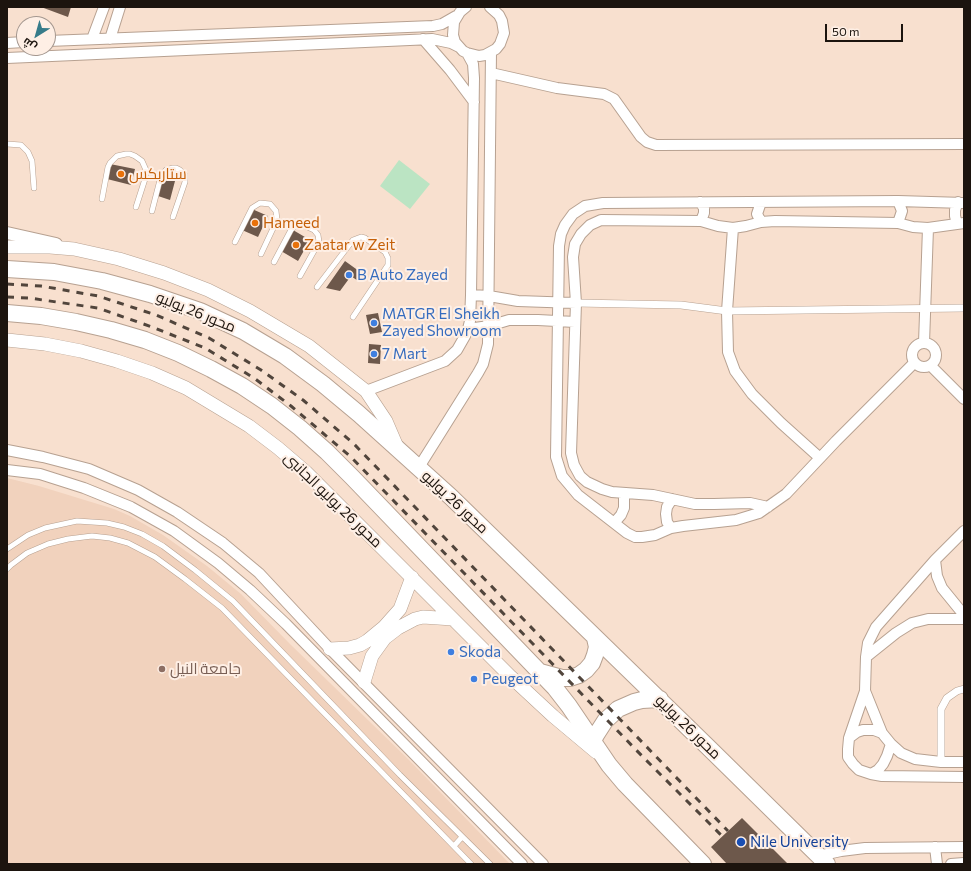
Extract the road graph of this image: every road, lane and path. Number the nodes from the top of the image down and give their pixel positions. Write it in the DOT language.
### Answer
graph roads {
  1 [pos="104,7"];
  2 [pos="120,7"];
  3 [pos="466,7"];
  4 [pos="490,7"];
  5 [pos="499,11"];
  6 [pos="456,16"];
  7 [pos="92,39"];
  8 [pos="110,39"];
  9 [pos="423,39"];
  10 [pos="56,41"];
  11 [pos="463,50"];
  12 [pos="56,52"];
  13 [pos="491,52"];
  14 [pos="19,56"];
  15 [pos="7,58"];
  16 [pos="491,73"];
  17 [pos="474,102"];
  18 [pos="7,144"];
  19 [pos="964,144"];
  20 [pos="34,188"];
  21 [pos="102,199"];
  22 [pos="898,201"];
  23 [pos="700,202"];
  24 [pos="761,202"];
  25 [pos="961,202"];
  26 [pos="136,207"];
  27 [pos="152,211"];
  28 [pos="173,217"];
  29 [pos="701,221"];
  30 [pos="760,222"];
  31 [pos="898,223"];
  32 [pos="960,224"];
  33 [pos="733,228"];
  34 [pos="928,228"];
  35 [pos="7,233"];
  36 [pos="235,242"];
  37 [pos="7,247"];
  38 [pos="74,249"];
  39 [pos="261,254"];
  40 [pos="274,262"];
  41 [pos="7,269"];
  42 [pos="300,276"];
  43 [pos="317,287"];
  44 [pos="472,295"];
  45 [pos="489,296"];
  46 [pos="558,303"];
  47 [pos="576,303"];
  48 [pos="925,308"];
  49 [pos="964,308"];
  50 [pos="727,310"];
  51 [pos="7,313"];
  52 [pos="352,317"];
  53 [pos="558,321"];
  54 [pos="575,322"];
  55 [pos="489,326"];
  56 [pos="468,329"];
  57 [pos="7,340"];
  58 [pos="924,343"];
  59 [pos="914,363"];
  60 [pos="931,366"];
  61 [pos="366,391"];
  62 [pos="964,398"];
  63 [pos="398,449"];
  64 [pos="7,450"];
  65 [pos="820,458"];
  66 [pos="418,467"];
  67 [pos="7,470"];
  68 [pos="624,493"];
  69 [pos="672,499"];
  70 [pos="768,507"];
  71 [pos="614,523"];
  72 [pos="670,528"];
  73 [pos="964,531"];
  74 [pos="7,549"];
  75 [pos="936,560"];
  76 [pos="7,569"];
  77 [pos="412,577"];
  78 [pos="964,614"];
  79 [pos="453,619"];
  80 [pos="964,619"];
  81 [pos="595,638"];
  82 [pos="330,649"];
  83 [pos="866,657"];
  84 [pos="540,672"];
  85 [pos="364,682"];
  86 [pos="964,690"];
  87 [pos="866,691"];
  88 [pos="660,699"];
  89 [pos="882,732"];
  90 [pos="849,738"];
  91 [pos="592,743"];
  92 [pos="891,744"];
  93 [pos="603,757"];
  94 [pos="941,762"];
  95 [pos="964,762"];
  96 [pos="871,774"];
  97 [pos="964,777"];
  98 [pos="462,837"];
  99 [pos="454,846"];
  100 [pos="935,847"];
  101 [pos="964,847"];
  102 [pos="822,860"];
  103 [pos="964,863"];
  104 [pos="471,864"];
  105 [pos="490,864"];
  106 [pos="522,864"];
  107 [pos="543,864"];
  108 [pos="703,864"];
  109 [pos="937,864"];
  110 [pos="951,864"];
  1 -- 7 [label="street"];
  2 -- 8 [label="street"];
  3 -- 6 [label="street"];
  4 -- 5 [label="street"];
  5 -- 13 [label="street"];
  6 -- 8 [label="street"];
  6 -- 11 [label="street"];
  7 -- 8 [label="street"];
  7 -- 10 [label="street"];
  9 -- 11 [label="street"];
  9 -- 12 [label="street"];
  9 -- 17 [label="street"];
  11 -- 13 [label="street"];
  11 -- 17 [label="street"];
  13 -- 16 [label="street"];
  14 -- 15 [label="street"];
  16 -- 19 [label="street"];
  16 -- 45 [label="street"];
  17 -- 44 [label="street"];
  18 -- 20 [label="lane"];
  21 -- 26 [label="lane"];
  22 -- 24 [label="street"];
  22 -- 25 [label="street"];
  22 -- 31 [label="street"];
  23 -- 24 [label="street"];
  23 -- 29 [label="street"];
  23 -- 46 [label="street"];
  24 -- 30 [label="street"];
  25 -- 32 [label="street"];
  27 -- 28 [label="lane"];
  29 -- 33 [label="street"];
  29 -- 47 [label="street"];
  30 -- 31 [label="street"];
  30 -- 33 [label="street"];
  31 -- 34 [label="street"];
  32 -- 34 [label="street"];
  33 -- 50 [label="street"];
  34 -- 48 [label="street"];
  35 -- 38 [label="street"];
  36 -- 39 [label="lane"];
  37 -- 38 [label="main road"];
  38 -- 61 [label="main road"];
  40 -- 42 [label="lane"];
  41 -- 63 [label="highway, محور 26 يوليو"];
  43 -- 52 [label="lane"];
  44 -- 45 [label="street"];
  44 -- 56 [label="street"];
  45 -- 46 [label="street"];
  45 -- 55 [label="street"];
  46 -- 47 [label="street"];
  46 -- 53 [label="street"];
  47 -- 50 [label="street"];
  47 -- 54 [label="street"];
  48 -- 49 [label="street"];
  48 -- 50 [label="street"];
  48 -- 58 [label="street"];
  50 -- 65 [label="street"];
  51 -- 84 [label="highway"];
  53 -- 54 [label="street"];
  53 -- 55 [label="street"];
  53 -- 71 [label="street"];
  54 -- 68 [label="street"];
  55 -- 56 [label="street"];
  55 -- 66 [label="street"];
  56 -- 61 [label="street"];
  57 -- 77 [label="main road, محور 26 يوليو الجانبى"];
  58 -- 59 [label="street"];
  58 -- 60 [label="street"];
  59 -- 60 [label="street"];
  59 -- 65 [label="street"];
  60 -- 62 [label="street"];
  61 -- 63 [label="main road"];
  63 -- 66 [label="highway, محور 26 يوليو"];
  64 -- 82 [label="street"];
  65 -- 70 [label="street"];
  66 -- 81 [label="highway, محور 26 يوليو"];
  67 -- 106 [label="street"];
  68 -- 69 [label="street"];
  68 -- 71 [label="street"];
  69 -- 70 [label="street"];
  69 -- 72 [label="street"];
  70 -- 72 [label="street"];
  71 -- 72 [label="street"];
  73 -- 75 [label="street"];
  74 -- 98 [label="lane"];
  75 -- 78 [label="street"];
  75 -- 83 [label="street"];
  76 -- 99 [label="lane"];
  77 -- 79 [label="main road, محور 26 يوليو الجانبى"];
  77 -- 82 [label="main road"];
  79 -- 85 [label="main road"];
  79 -- 93 [label="main road, محور 26 يوليو الجانبى"];
  80 -- 83 [label="street"];
  81 -- 84 [label="highway"];
  81 -- 88 [label="highway, محور 26 يوليو"];
  82 -- 85 [label="street"];
  83 -- 87 [label="street"];
  84 -- 91 [label="highway"];
  85 -- 107 [label="street"];
  86 -- 94 [label="street"];
  87 -- 89 [label="street"];
  87 -- 90 [label="street"];
  88 -- 91 [label="highway"];
  88 -- 102 [label="highway, محور 26 يوليو"];
  89 -- 90 [label="street"];
  89 -- 92 [label="street"];
  90 -- 96 [label="street"];
  91 -- 93 [label="highway"];
  92 -- 94 [label="street"];
  92 -- 96 [label="street"];
  93 -- 108 [label="highway"];
  94 -- 95 [label="street"];
  96 -- 97 [label="street"];
  98 -- 99 [label="lane"];
  98 -- 105 [label="lane"];
  99 -- 104 [label="lane"];
  100 -- 101 [label="street"];
  100 -- 102 [label="street"];
  100 -- 109 [label="street"];
  103 -- 110 [label="street"];
}
